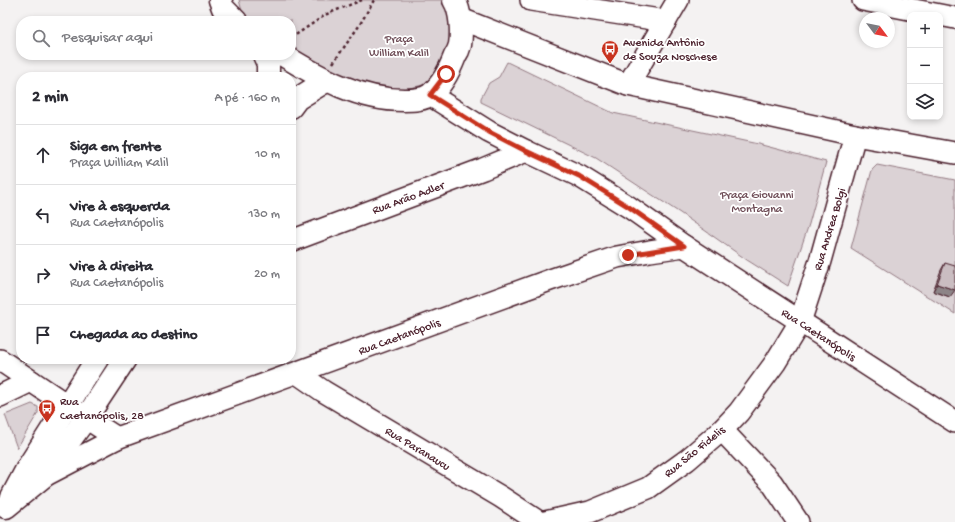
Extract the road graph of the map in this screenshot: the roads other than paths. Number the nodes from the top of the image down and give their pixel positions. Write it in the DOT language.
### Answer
graph roads {
  1 [pos="220,0"];
  2 [pos="531,0"];
  3 [pos="678,0"];
  4 [pos="863,0"];
  5 [pos="457,10"];
  6 [pos="231,16"];
  7 [pos="955,18"];
  8 [pos="666,21"];
  9 [pos="266,60"];
  10 [pos="291,60"];
  11 [pos="268,72"];
  12 [pos="326,81"];
  13 [pos="628,85"];
  14 [pos="430,95"];
  15 [pos="296,100"];
  16 [pos="855,135"];
  17 [pos="526,151"];
  18 [pos="955,153"];
  19 [pos="296,239"];
  20 [pos="684,246"];
  21 [pos="800,322"];
  22 [pos="0,360"];
  23 [pos="94,364"];
  24 [pos="122,364"];
  25 [pos="297,374"];
  26 [pos="31,381"];
  27 [pos="0,396"];
  28 [pos="68,406"];
  29 [pos="86,418"];
  30 [pos="955,422"];
  31 [pos="722,430"];
  32 [pos="117,438"];
  33 [pos="44,476"];
  34 [pos="3,511"];
  35 [pos="539,522"];
  36 [pos="545,522"];
  37 [pos="798,522"];
  1 -- 6 [label="main road"];
  2 -- 8 [label="street"];
  3 -- 8 [label="street"];
  4 -- 7 [label="street"];
  5 -- 13 [label="street"];
  5 -- 14 [label="main road"];
  8 -- 13 [label="street"];
  9 -- 11 [label="main road"];
  10 -- 12 [label="main road"];
  12 -- 14 [label="main road"];
  12 -- 15 [label="main road"];
  13 -- 16 [label="street"];
  14 -- 17 [label="street, Rua Caetanópolis"];
  16 -- 18 [label="street"];
  16 -- 21 [label="street, Rua Andrea Bolgi"];
  17 -- 19 [label="street, Rua Arão Adler"];
  17 -- 20 [label="street, Rua Caetanópolis"];
  20 -- 21 [label="street, Rua Caetanópolis"];
  20 -- 25 [label="street, Rua Caetanópolis"];
  21 -- 30 [label="street, Rua Caetanópolis"];
  21 -- 31 [label="street, Rua São Fidelis"];
  22 -- 26 [label="street"];
  23 -- 28 [label="main road, Rua Caetanópolis"];
  24 -- 29 [label="main road, Rua Caetanópolis"];
  25 -- 32 [label="street, Rua Caetanópolis"];
  25 -- 35 [label="street, Rua Paranaucu"];
  26 -- 27 [label="street"];
  26 -- 28 [label="street"];
  28 -- 29 [label="street"];
  28 -- 34 [label="main road, Rua Caetanópolis"];
  29 -- 32 [label="street"];
  29 -- 33 [label="main road, Rua Caetanópolis"];
  31 -- 36 [label="street, Rua São Fidelis"];
  31 -- 37 [label="street"];
  32 -- 33 [label="street, Rua Caetanópolis"];
  33 -- 34 [label="main road, Rua Caetanópolis"];
}
